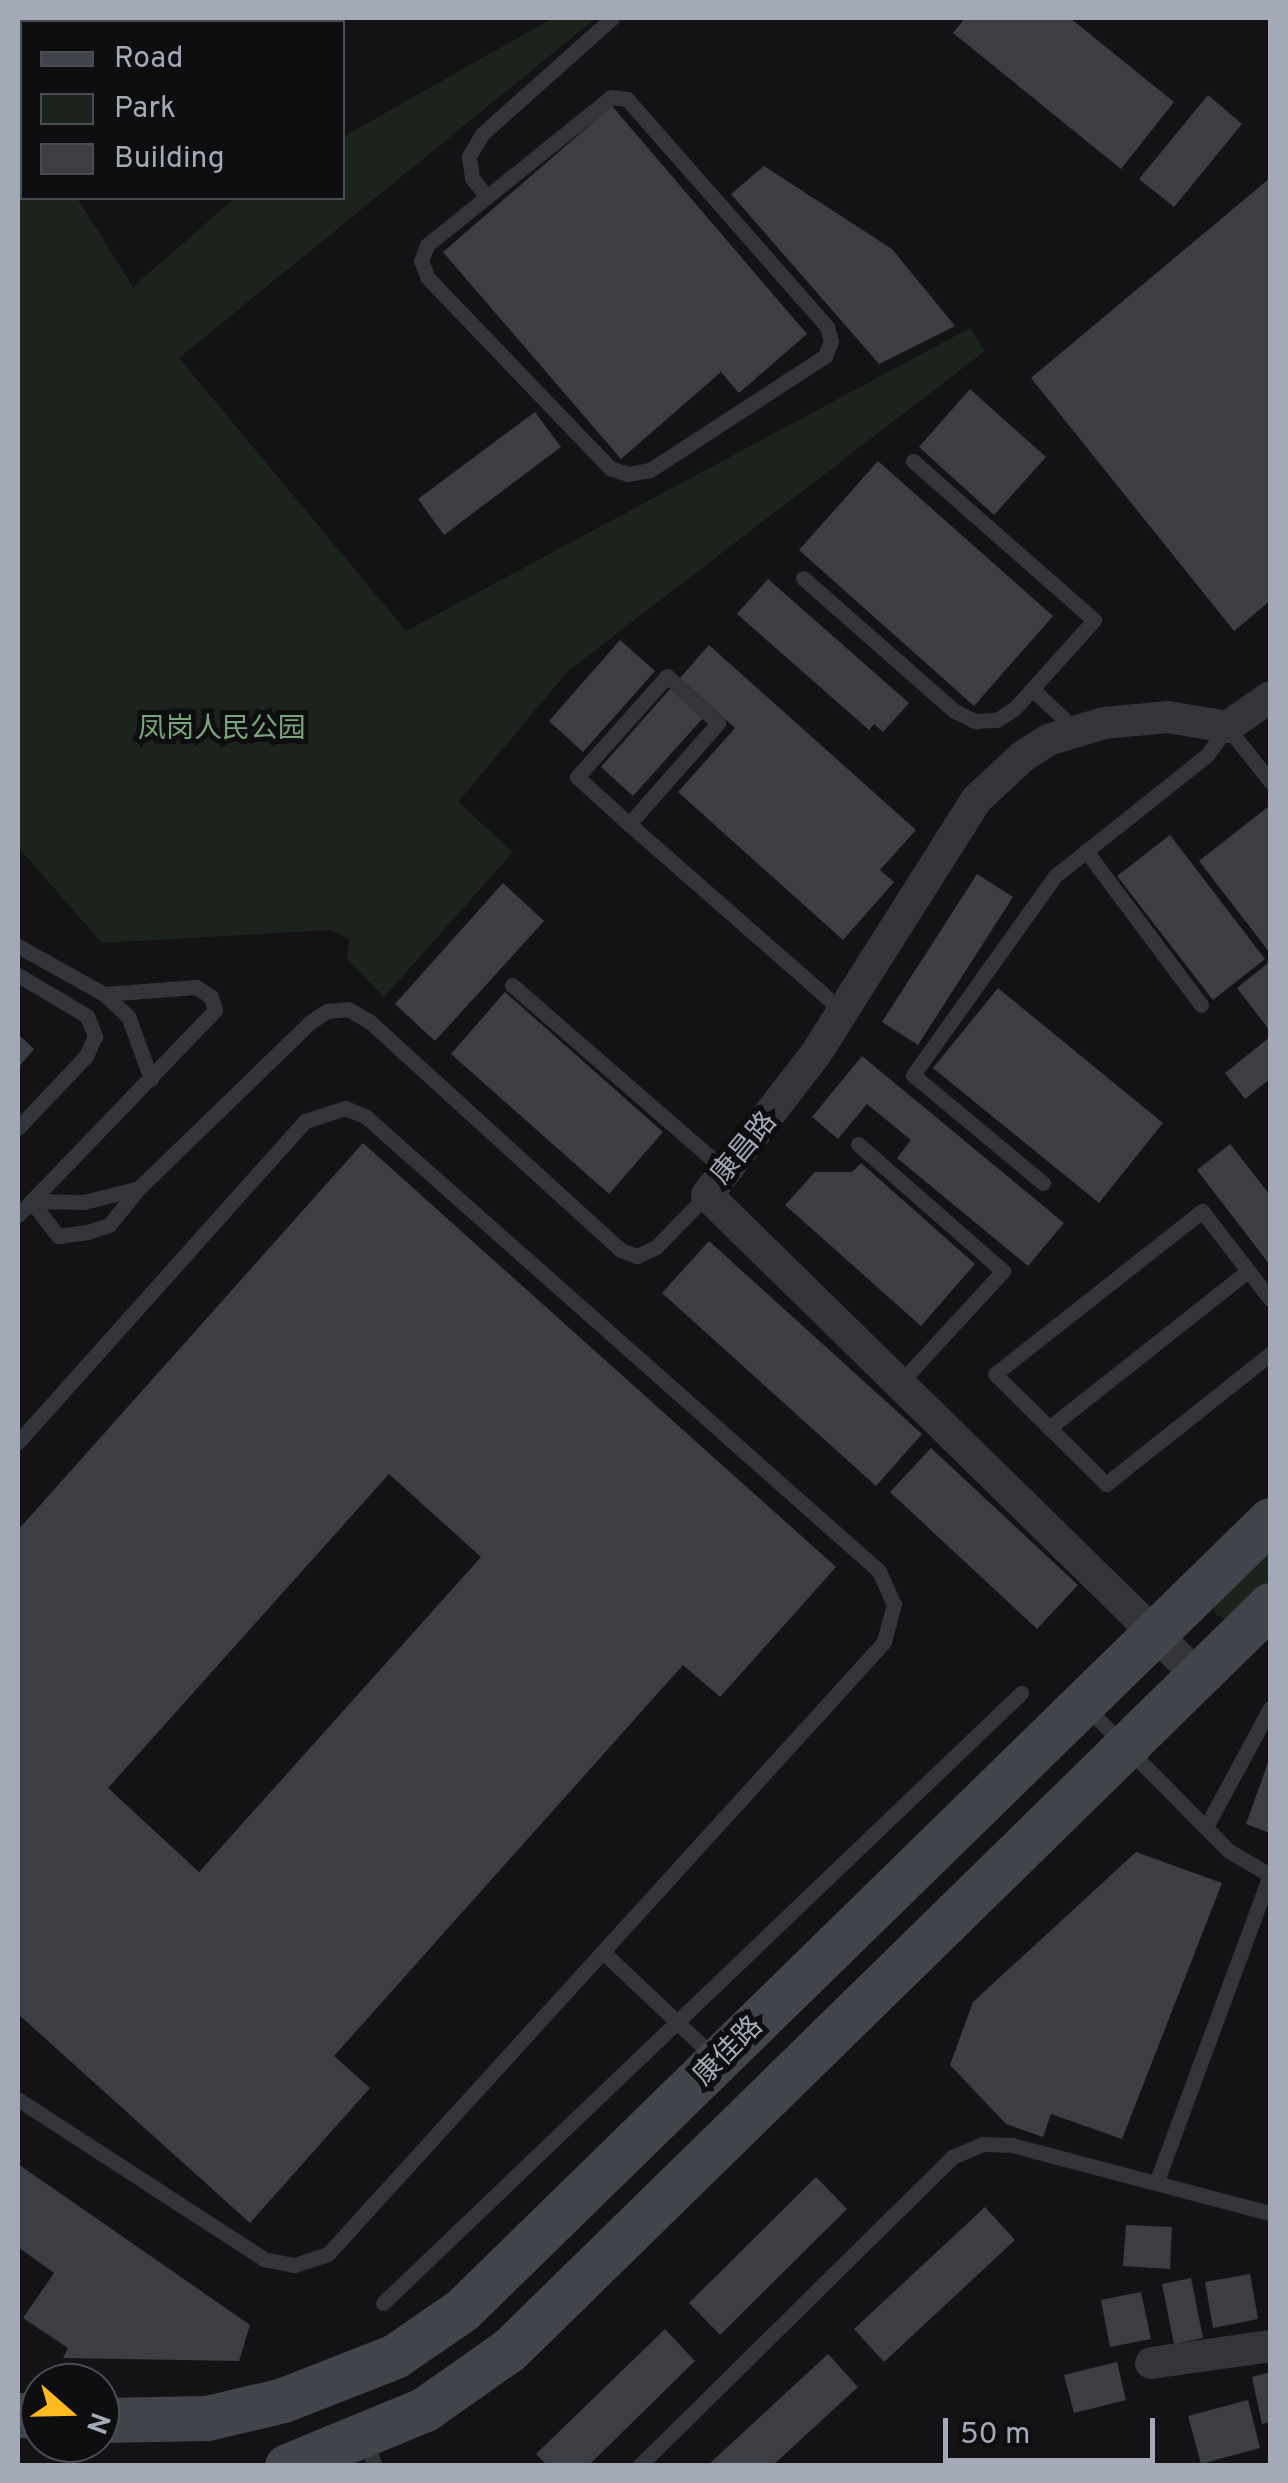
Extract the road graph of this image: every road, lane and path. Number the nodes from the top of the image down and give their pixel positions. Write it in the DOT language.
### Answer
graph roads {
  1 [pos="612,18"];
  2 [pos="487,197"];
  3 [pos="913,461"];
  4 [pos="803,578"];
  5 [pos="1032,690"];
  6 [pos="1270,697"];
  7 [pos="1227,726"];
  8 [pos="1076,730"];
  9 [pos="1270,781"];
  10 [pos="630,824"];
  11 [pos="1086,852"];
  12 [pos="18,946"];
  13 [pos="18,976"];
  14 [pos="512,984"];
  15 [pos="104,994"];
  16 [pos="1201,1005"];
  17 [pos="843,1012"];
  18 [pos="152,1080"];
  19 [pos="18,1128"];
  20 [pos="858,1144"];
  21 [pos="1043,1183"];
  22 [pos="717,1184"];
  23 [pos="139,1188"];
  24 [pos="31,1201"];
  25 [pos="18,1215"];
  26 [pos="1248,1271"];
  27 [pos="1270,1299"];
  28 [pos="1264,1358"];
  29 [pos="1270,1380"];
  30 [pos="900,1383"];
  31 [pos="1049,1428"];
  32 [pos="18,1442"];
  33 [pos="1270,1520"];
  34 [pos="1270,1606"];
  35 [pos="1157,1632"];
  36 [pos="1198,1676"];
  37 [pos="1021,1692"];
  38 [pos="1084,1704"];
  39 [pos="1270,1708"];
  40 [pos="1126,1746"];
  41 [pos="1206,1826"];
  42 [pos="603,1952"];
  43 [pos="677,2021"];
  44 [pos="719,2062"];
  45 [pos="18,2098"];
  46 [pos="1156,2183"];
  47 [pos="1270,2213"];
  48 [pos="383,2303"];
  49 [pos="1270,2346"];
  50 [pos="1152,2363"];
  51 [pos="120,2420"];
  52 [pos="370,2452"];
  53 [pos="287,2466"];
  54 [pos="639,2466"];
  1 -- 2 [label="lane"];
  2 -- 2 [label="lane"];
  3 -- 5 [label="lane"];
  4 -- 5 [label="lane"];
  5 -- 8 [label="lane"];
  6 -- 7 [label="street"];
  7 -- 8 [label="street, 康昌路"];
  7 -- 9 [label="lane"];
  7 -- 11 [label="lane"];
  8 -- 17 [label="street, 康昌路"];
  10 -- 10 [label="lane"];
  10 -- 17 [label="lane"];
  11 -- 16 [label="lane"];
  11 -- 21 [label="lane"];
  12 -- 15 [label="lane"];
  13 -- 19 [label="lane"];
  14 -- 22 [label="lane"];
  15 -- 18 [label="lane"];
  15 -- 18 [label="lane"];
  17 -- 22 [label="street, 康昌路"];
  18 -- 24 [label="lane"];
  20 -- 30 [label="lane"];
  22 -- 23 [label="lane"];
  22 -- 30 [label="street, 康昌路"];
  23 -- 24 [label="lane"];
  23 -- 24 [label="lane"];
  24 -- 25 [label="lane"];
  26 -- 27 [label="lane"];
  26 -- 31 [label="lane"];
  26 -- 31 [label="lane"];
  28 -- 29 [label="lane"];
  28 -- 31 [label="lane"];
  30 -- 35 [label="street, 康昌路"];
  32 -- 42 [label="lane"];
  33 -- 35 [label="street, 康佳路"];
  34 -- 36 [label="street"];
  35 -- 36 [label="street, 康昌路"];
  35 -- 38 [label="street, 康佳路"];
  36 -- 40 [label="street"];
  37 -- 43 [label="lane"];
  38 -- 40 [label="lane"];
  38 -- 44 [label="street, 康佳路"];
  39 -- 41 [label="lane"];
  40 -- 41 [label="lane"];
  40 -- 52 [label="street"];
  41 -- 46 [label="lane"];
  42 -- 43 [label="lane"];
  42 -- 45 [label="lane"];
  43 -- 44 [label="lane"];
  43 -- 48 [label="lane"];
  44 -- 51 [label="street, 康佳路"];
  46 -- 47 [label="lane"];
  46 -- 54 [label="lane"];
  49 -- 50 [label="street"];
  52 -- 53 [label="street"];
}
